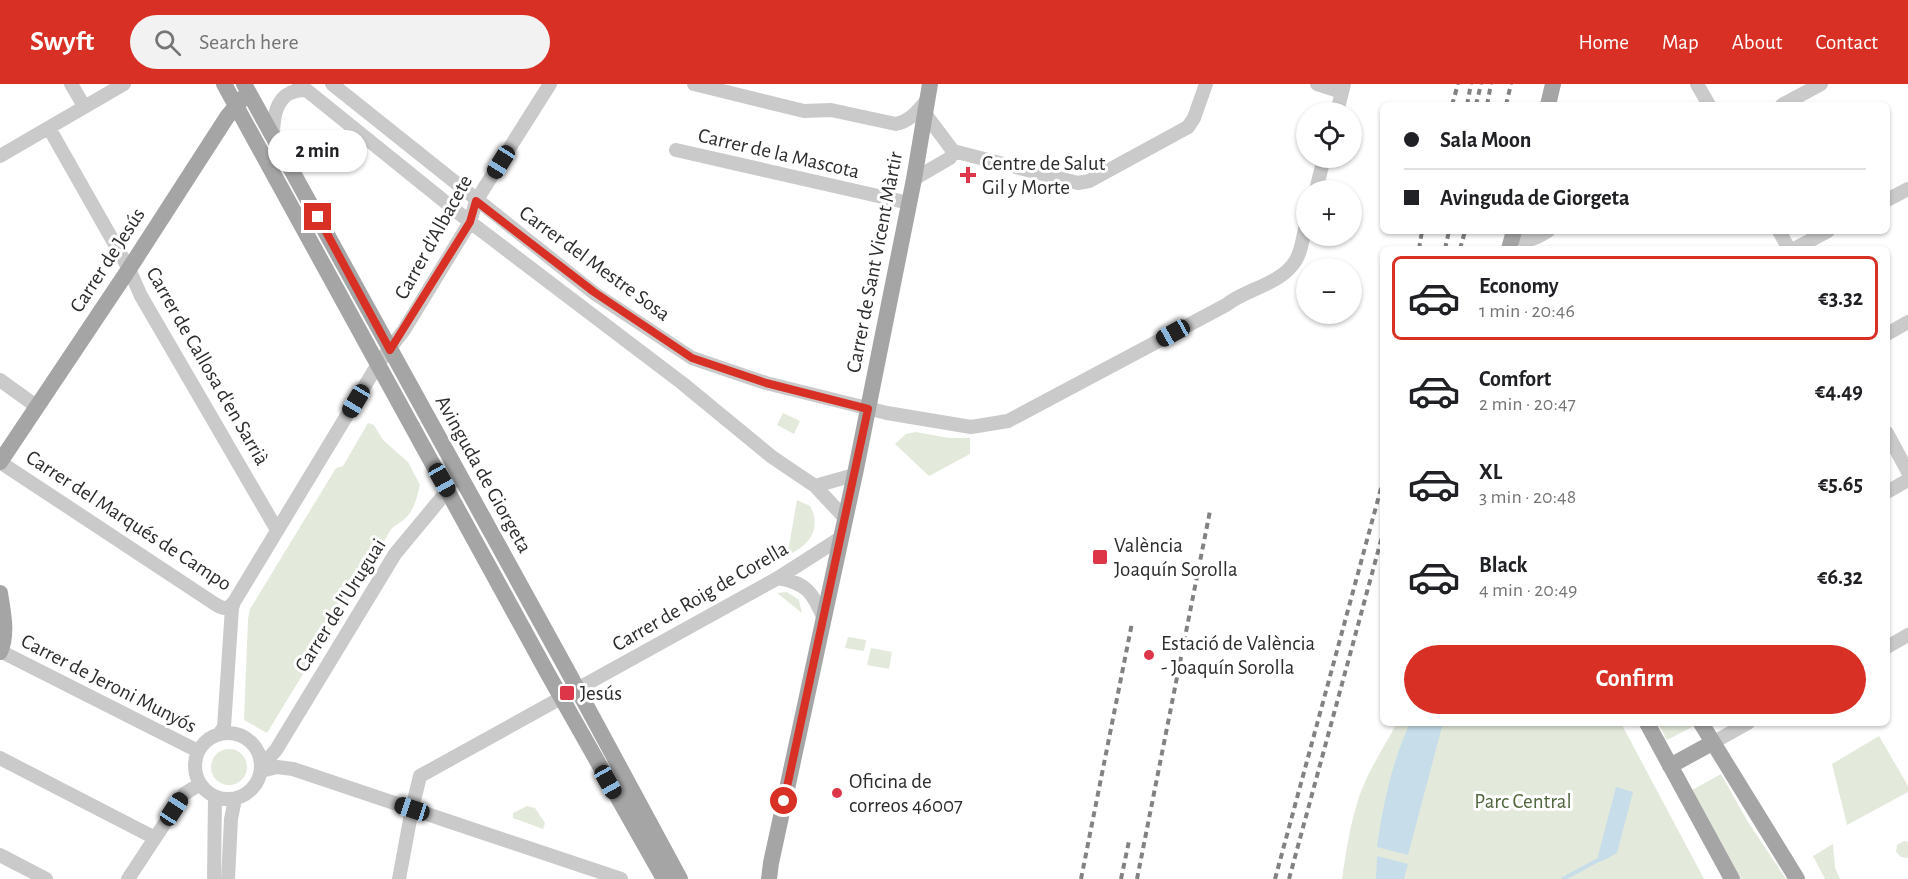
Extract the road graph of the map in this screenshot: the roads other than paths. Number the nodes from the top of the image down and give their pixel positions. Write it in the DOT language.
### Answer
graph roads {
  1 [pos="71,84"];
  2 [pos="124,84"];
  3 [pos="224,84"];
  4 [pos="332,84"];
  5 [pos="550,84"];
  6 [pos="694,84"];
  7 [pos="1206,84"];
  8 [pos="1317,84"];
  9 [pos="1546,84"];
  10 [pos="1553,84"];
  11 [pos="1697,84"];
  12 [pos="1821,84"];
  13 [pos="249,86"];
  14 [pos="303,87"];
  15 [pos="1343,88"];
  16 [pos="928,99"];
  17 [pos="1541,102"];
  18 [pos="1549,102"];
  19 [pos="1707,102"];
  20 [pos="1788,102"];
  21 [pos="84,106"];
  22 [pos="236,106"];
  23 [pos="49,128"];
  24 [pos="273,137"];
  25 [pos="676,150"];
  26 [pos="953,151"];
  27 [pos="1,152"];
  28 [pos="914,179"];
  29 [pos="1908,189"];
  30 [pos="1890,198"];
  31 [pos="476,201"];
  32 [pos="909,203"];
  33 [pos="470,222"];
  34 [pos="1516,234"];
  35 [pos="1542,234"];
  36 [pos="1822,234"];
  37 [pos="1301,246"];
  38 [pos="1800,246"];
  39 [pos="129,269"];
  40 [pos="1908,322"];
  41 [pos="1890,332"];
  42 [pos="660,337"];
  43 [pos="390,350"];
  44 [pos="684,353"];
  45 [pos="648,358"];
  46 [pos="378,364"];
  47 [pos="671,375"];
  48 [pos="0,380"];
  49 [pos="36,406"];
  50 [pos="868,409"];
  51 [pos="1890,439"];
  52 [pos="0,462"];
  53 [pos="455,468"];
  54 [pos="1908,472"];
  55 [pos="854,475"];
  56 [pos="1908,480"];
  57 [pos="815,486"];
  58 [pos="448,490"];
  59 [pos="1890,490"];
  60 [pos="842,515"];
  61 [pos="277,530"];
  62 [pos="842,537"];
  63 [pos="778,578"];
  64 [pos="0,593"];
  65 [pos="234,602"];
  66 [pos="824,619"];
  67 [pos="1908,635"];
  68 [pos="1890,645"];
  69 [pos="0,651"];
  70 [pos="577,689"];
  71 [pos="561,698"];
  72 [pos="1649,726"];
  73 [pos="1703,726"];
  74 [pos="1743,726"];
  75 [pos="219,734"];
  76 [pos="1712,743"];
  77 [pos="257,750"];
  78 [pos="198,752"];
  79 [pos="272,755"];
  80 [pos="0,758"];
  81 [pos="1670,766"];
  82 [pos="261,769"];
  83 [pos="293,769"];
  84 [pos="200,784"];
  85 [pos="215,797"];
  86 [pos="236,799"];
  87 [pos="412,809"];
  88 [pos="155,838"];
  89 [pos="0,855"];
  90 [pos="46,879"];
  91 [pos="128,879"];
  92 [pos="214,879"];
  93 [pos="228,879"];
  94 [pos="399,879"];
  95 [pos="621,879"];
  96 [pos="664,879"];
  97 [pos="680,879"];
  98 [pos="769,879"];
  99 [pos="1732,879"];
  100 [pos="1797,879"];
  1 -- 21 [label="street"];
  2 -- 21 [label="street"];
  3 -- 22 [label="main road, Avinguda de Giorgeta"];
  4 -- 31 [label="street, Carrer del Mestre Sosa"];
  5 -- 31 [label="street, Carrer d'Albacete"];
  6 -- 16 [label="street"];
  7 -- 26 [label="street"];
  8 -- 15 [label="street"];
  9 -- 17 [label="main road"];
  10 -- 18 [label="main road"];
  11 -- 19 [label="street"];
  12 -- 20 [label="street"];
  13 -- 22 [label="main road, Carrer de Jesús"];
  13 -- 24 [label="main road, Avinguda de Giorgeta"];
  14 -- 24 [label="street"];
  14 -- 33 [label="street, Carrer del Mestre Sosa"];
  16 -- 26 [label="street"];
  16 -- 28 [label="main road, Carrer de Sant Vicent Màrtir"];
  21 -- 23 [label="street"];
  22 -- 39 [label="main road, Carrer de Jesús"];
  22 -- 46 [label="main road, Avinguda de Giorgeta"];
  23 -- 27 [label="street"];
  23 -- 39 [label="street, Carrer de Callosa d'en Sarrià"];
  24 -- 43 [label="main road, Avinguda de Giorgeta"];
  25 -- 32 [label="street, Carrer de la Mascota"];
  26 -- 28 [label="street"];
  28 -- 32 [label="main road, Carrer de Sant Vicent Màrtir"];
  29 -- 30 [label="street"];
  31 -- 33 [label="street, Carrer d'Albacete"];
  31 -- 42 [label="street, Carrer del Mestre Sosa"];
  32 -- 50 [label="main road, Carrer de Sant Vicent Màrtir"];
  33 -- 43 [label="street, Carrer d'Albacete"];
  33 -- 45 [label="street, Carrer del Mestre Sosa"];
  34 -- 35 [label="street"];
  36 -- 38 [label="street"];
  37 -- 50 [label="street, Carrer del Mestre Sosa"];
  39 -- 49 [label="main road, Carrer de Jesús"];
  39 -- 61 [label="street, Carrer de Callosa d'en Sarrià"];
  40 -- 41 [label="street"];
  42 -- 44 [label="street, Carrer del Mestre Sosa"];
  42 -- 45 [label="street"];
  43 -- 46 [label="street, Carrer d'Albacete"];
  43 -- 53 [label="main road, Avinguda de Giorgeta"];
  44 -- 47 [label="street"];
  44 -- 50 [label="street, Carrer del Mestre Sosa"];
  45 -- 47 [label="street, Carrer del Mestre Sosa"];
  46 -- 58 [label="main road, Avinguda de Giorgeta"];
  46 -- 61 [label="street, Carrer d'Albacete"];
  47 -- 57 [label="street, Carrer del Mestre Sosa"];
  48 -- 49 [label="street"];
  49 -- 52 [label="main road, Carrer de Jesús"];
  50 -- 55 [label="main road, Carrer de Sant Vicent Màrtir"];
  51 -- 54 [label="street"];
  52 -- 65 [label="street, Carrer del Marqués de Campo"];
  53 -- 58 [label="street, Carrer de l'Uruguai"];
  53 -- 70 [label="main road, Avinguda de Giorgeta"];
  55 -- 57 [label="street"];
  55 -- 60 [label="main road, Carrer de Sant Vicent Màrtir"];
  56 -- 59 [label="street"];
  57 -- 60 [label="street, Carrer del Mestre Sosa"];
  58 -- 71 [label="main road, Avinguda de Giorgeta"];
  58 -- 79 [label="street, Carrer de l'Uruguai"];
  60 -- 62 [label="main road, Carrer de Sant Vicent Màrtir"];
  61 -- 65 [label="street, Carrer d'Albacete"];
  62 -- 63 [label="street, Carrer de Roig de Corella"];
  62 -- 66 [label="main road, Carrer de Sant Vicent Màrtir"];
  63 -- 66 [label="street"];
  63 -- 70 [label="street, Carrer de Roig de Corella"];
  64 -- 69 [label="main road"];
  65 -- 75 [label="street"];
  66 -- 98 [label="main road, Carrer de Sant Vicent Màrtir"];
  67 -- 68 [label="street"];
  69 -- 78 [label="street, Carrer de Jeroni Munyós"];
  70 -- 71 [label="street, Carrer de Roig de Corella"];
  70 -- 97 [label="main road, Avinguda de Giorgeta"];
  71 -- 87 [label="street, Carrer de Roig de Corella"];
  71 -- 96 [label="main road, Avinguda de Giorgeta"];
  72 -- 81 [label="main road"];
  73 -- 76 [label="main road"];
  74 -- 76 [label="street"];
  75 -- 77 [label="street"];
  75 -- 78 [label="street"];
  76 -- 81 [label="main road"];
  76 -- 100 [label="main road"];
  77 -- 79 [label="street"];
  77 -- 82 [label="street"];
  78 -- 84 [label="street"];
  79 -- 82 [label="street, Carrer de l'Uruguai"];
  79 -- 83 [label="street"];
  80 -- 88 [label="street"];
  81 -- 99 [label="main road"];
  82 -- 83 [label="street"];
  82 -- 86 [label="street"];
  83 -- 87 [label="street"];
  84 -- 85 [label="street"];
  84 -- 88 [label="street"];
  85 -- 86 [label="street"];
  85 -- 92 [label="street"];
  86 -- 93 [label="street"];
  87 -- 94 [label="street, Carrer de Roig de Corella"];
  87 -- 95 [label="street"];
  88 -- 91 [label="street"];
  89 -- 90 [label="street"];
}
